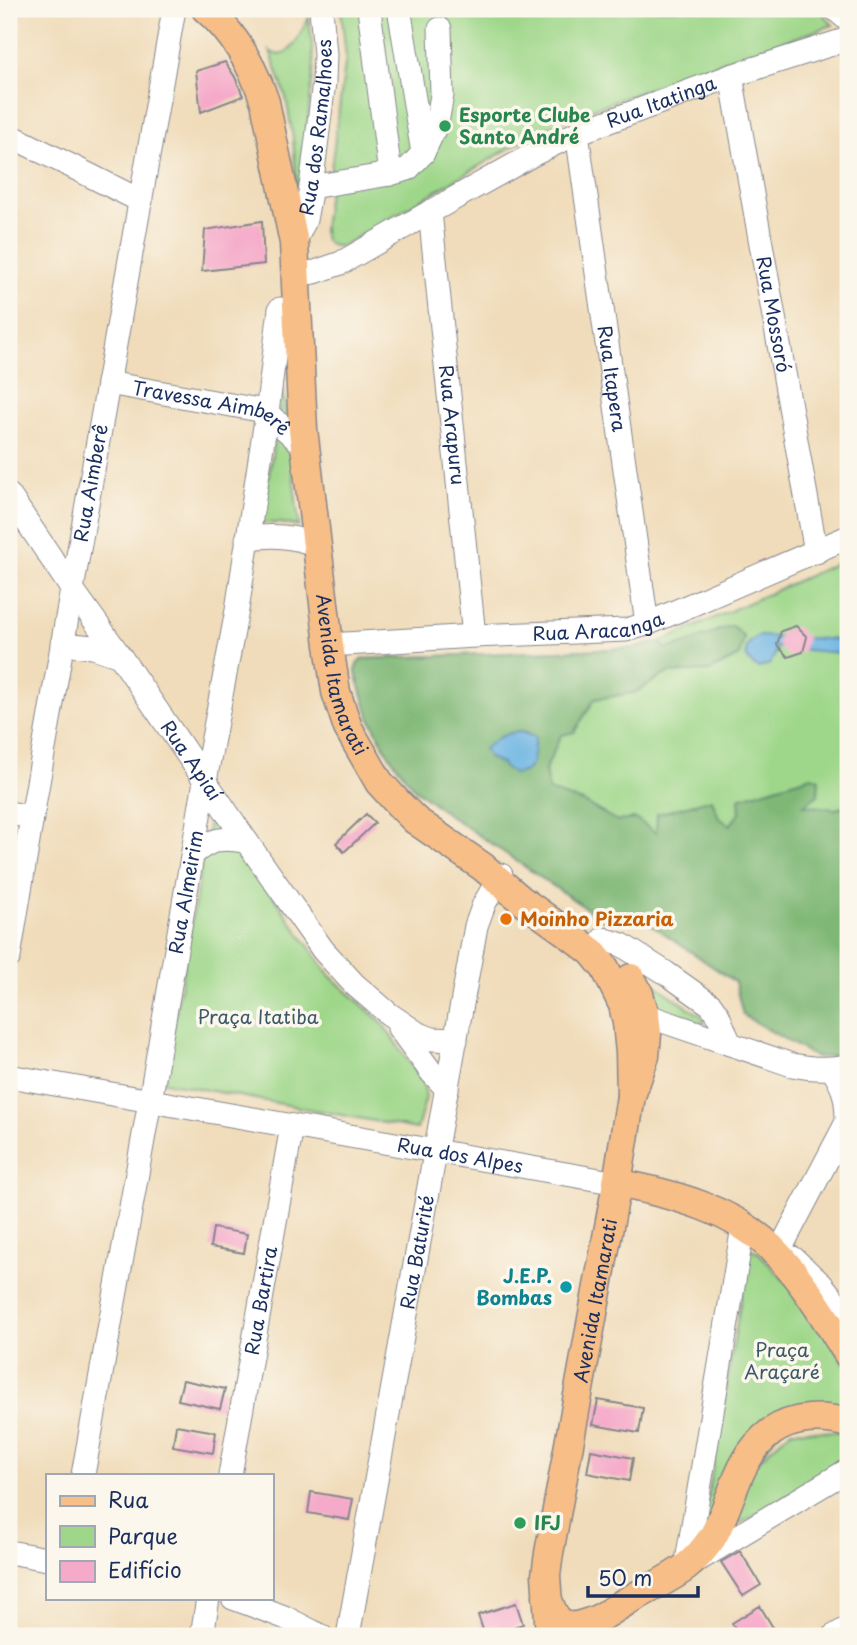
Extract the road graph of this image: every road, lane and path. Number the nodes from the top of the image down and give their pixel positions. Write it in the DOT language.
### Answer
graph roads {
  1 [pos="174,9"];
  2 [pos="206,9"];
  3 [pos="321,9"];
  4 [pos="369,9"];
  5 [pos="835,9"];
  6 [pos="400,14"];
  7 [pos="848,20"];
  8 [pos="440,30"];
  9 [pos="848,39"];
  10 [pos="731,76"];
  11 [pos="269,127"];
  12 [pos="577,134"];
  13 [pos="9,135"];
  14 [pos="423,153"];
  15 [pos="390,174"];
  16 [pos="311,187"];
  17 [pos="141,201"];
  18 [pos="274,208"];
  19 [pos="430,212"];
  20 [pos="294,243"];
  21 [pos="296,274"];
  22 [pos="280,309"];
  23 [pos="108,383"];
  24 [pos="267,413"];
  25 [pos="304,438"];
  26 [pos="9,495"];
  27 [pos="848,537"];
  28 [pos="247,538"];
  29 [pos="317,545"];
  30 [pos="816,552"];
  31 [pos="72,589"];
  32 [pos="647,624"];
  33 [pos="474,636"];
  34 [pos="62,644"];
  35 [pos="329,645"];
  36 [pos="120,656"];
  37 [pos="216,725"];
  38 [pos="177,739"];
  39 [pos="205,781"];
  40 [pos="9,813"];
  41 [pos="32,817"];
  42 [pos="247,842"];
  43 [pos="194,853"];
  44 [pos="494,874"];
  45 [pos="603,939"];
  46 [pos="9,957"];
  47 [pos="605,968"];
  48 [pos="389,1014"];
  49 [pos="645,1015"];
  50 [pos="456,1040"];
  51 [pos="730,1044"];
  52 [pos="840,1068"];
  53 [pos="9,1076"];
  54 [pos="447,1089"];
  55 [pos="631,1097"];
  56 [pos="150,1101"];
  57 [pos="848,1121"];
  58 [pos="292,1126"];
  59 [pos="436,1151"];
  60 [pos="617,1183"];
  61 [pos="743,1227"];
  62 [pos="778,1250"];
  63 [pos="848,1317"];
  64 [pos="848,1354"];
  65 [pos="848,1423"];
  66 [pos="848,1470"];
  67 [pos="83,1474"];
  68 [pos="230,1474"];
  69 [pos="557,1507"];
  70 [pos="9,1552"];
  71 [pos="46,1559"];
  72 [pos="686,1567"];
  73 [pos="208,1600"];
  74 [pos="238,1600"];
  75 [pos="848,1628"];
  76 [pos="563,1633"];
  77 [pos="202,1636"];
  78 [pos="321,1636"];
  79 [pos="348,1636"];
  80 [pos="834,1636"];
  1 -- 17 [label="street, Rua Aimberê"];
  2 -- 11 [label="main road, Avenida Itamarati"];
  3 -- 16 [label="street, Rua dos Ramalhoes"];
  4 -- 15 [label="street"];
  5 -- 7 [label="street"];
  6 -- 14 [label="street"];
  8 -- 14 [label="street"];
  9 -- 10 [label="street, Rua Itatinga"];
  10 -- 12 [label="street, Rua Itatinga"];
  10 -- 30 [label="street, Rua Mossoró"];
  11 -- 18 [label="main road, Avenida Itamarati"];
  11 -- 20 [label="main road, Avenida Itamarati"];
  12 -- 19 [label="street, Rua Itatinga"];
  12 -- 32 [label="street, Rua Itapera"];
  13 -- 17 [label="street"];
  14 -- 15 [label="street"];
  15 -- 16 [label="street"];
  16 -- 20 [label="street, Rua dos Ramalhoes"];
  17 -- 23 [label="street, Rua Aimberê"];
  18 -- 21 [label="main road"];
  18 -- 22 [label="main road, Avenida Itamarati"];
  19 -- 21 [label="street, Rua Itatinga"];
  19 -- 33 [label="street, Rua Arapuru"];
  20 -- 21 [label="main road, Avenida Itamarati"];
  21 -- 25 [label="main road, Avenida Itamarati"];
  22 -- 24 [label="street, Rua Almeirim"];
  22 -- 25 [label="main road, Avenida Itamarati"];
  23 -- 24 [label="street, Travessa Aimberê"];
  23 -- 31 [label="street, Rua Aimberê"];
  24 -- 25 [label="street, Travessa Aimberê"];
  24 -- 28 [label="street, Rua Almeirim"];
  25 -- 29 [label="main road, Avenida Itamarati"];
  26 -- 31 [label="street, Rua Apiaí"];
  27 -- 30 [label="street, Rua Aracanga"];
  28 -- 29 [label="street"];
  28 -- 37 [label="street, Rua Almeirim"];
  29 -- 35 [label="main road, Avenida Itamarati"];
  30 -- 32 [label="street, Rua Aracanga"];
  31 -- 34 [label="street, Rua Aimberê"];
  31 -- 36 [label="street, Rua Apiaí"];
  32 -- 33 [label="street, Rua Aracanga"];
  33 -- 35 [label="street, Rua Aracanga"];
  34 -- 36 [label="street"];
  34 -- 41 [label="street, Rua Aimberê"];
  35 -- 44 [label="main road, Avenida Itamarati"];
  36 -- 38 [label="street, Rua Apiaí"];
  37 -- 38 [label="street"];
  37 -- 39 [label="street, Rua Almeirim"];
  38 -- 39 [label="street, Rua Apiaí"];
  39 -- 42 [label="street, Rua Apiaí"];
  39 -- 43 [label="street, Rua Almeirim"];
  40 -- 41 [label="street"];
  41 -- 46 [label="street, Rua Aimberê"];
  42 -- 43 [label="street"];
  42 -- 48 [label="street, Rua Apiaí"];
  43 -- 56 [label="street, Rua Almeirim"];
  44 -- 45 [label="main road, Avenida Itamarati"];
  44 -- 47 [label="main road, Avenida Itamarati"];
  44 -- 50 [label="street, Rua Baturité"];
  45 -- 49 [label="main road, Avenida Itamarati"];
  45 -- 51 [label="street"];
  47 -- 49 [label="main road"];
  47 -- 55 [label="main road, Avenida Itamarati"];
  48 -- 50 [label="street, Rua Apiaí"];
  48 -- 54 [label="street, Rua Apiaí"];
  49 -- 51 [label="street"];
  49 -- 55 [label="main road, Avenida Itamarati"];
  50 -- 54 [label="street, Rua Baturité"];
  51 -- 52 [label="street"];
  52 -- 57 [label="street"];
  53 -- 56 [label="street, Rua dos Alpes"];
  54 -- 59 [label="street, Rua Baturité"];
  55 -- 60 [label="main road, Avenida Itamarati"];
  56 -- 58 [label="street, Rua dos Alpes"];
  56 -- 67 [label="street, Rua Almeirim"];
  57 -- 62 [label="street"];
  58 -- 59 [label="street, Rua dos Alpes"];
  58 -- 68 [label="street, Rua Bartira"];
  59 -- 60 [label="street, Rua dos Alpes"];
  59 -- 79 [label="street, Rua Baturité"];
  60 -- 61 [label="main road, Rua dos Alpes"];
  60 -- 69 [label="main road, Avenida Itamarati"];
  61 -- 62 [label="main road, Rua dos Alpes"];
  61 -- 72 [label="street"];
  62 -- 63 [label="street, Rua dos Alpes"];
  62 -- 64 [label="main road, Rua dos Alpes"];
  65 -- 72 [label="main road"];
  66 -- 72 [label="street"];
  69 -- 76 [label="main road, Avenida Itamarati"];
  69 -- 76 [label="main road, Avenida Itamarati"];
  70 -- 71 [label="street"];
  72 -- 76 [label="main road"];
  73 -- 77 [label="street"];
  74 -- 78 [label="street"];
  75 -- 80 [label="street"];
}
